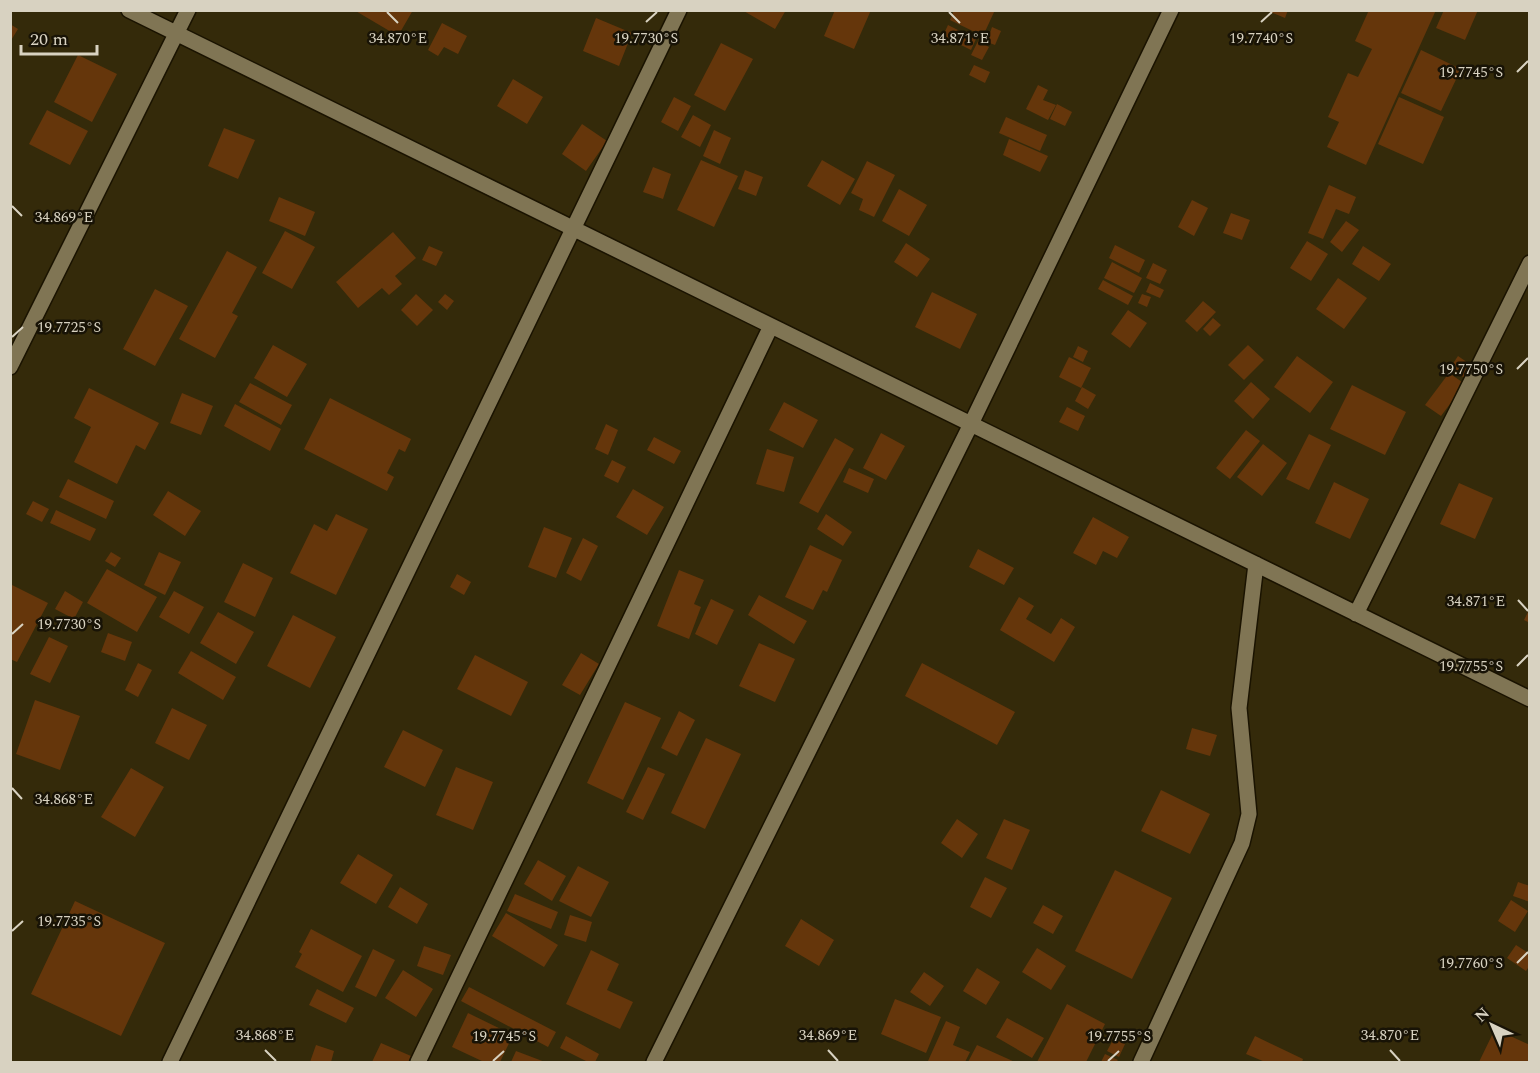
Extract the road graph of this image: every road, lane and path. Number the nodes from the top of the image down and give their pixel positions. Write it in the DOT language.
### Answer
graph roads {
  1 [pos="129,10"];
  2 [pos="188,10"];
  3 [pos="679,10"];
  4 [pos="1171,10"];
  5 [pos="177,34"];
  6 [pos="574,229"];
  7 [pos="1530,263"];
  8 [pos="771,326"];
  9 [pos="10,368"];
  10 [pos="971,424"];
  11 [pos="1256,564"];
  12 [pos="1356,614"];
  13 [pos="1530,699"];
  14 [pos="170,1062"];
  15 [pos="418,1062"];
  16 [pos="654,1062"];
  17 [pos="1141,1062"];
  1 -- 5 [label="street"];
  2 -- 5 [label="street"];
  3 -- 6 [label="street"];
  4 -- 10 [label="street"];
  5 -- 6 [label="street"];
  5 -- 9 [label="street"];
  6 -- 8 [label="street"];
  6 -- 14 [label="street"];
  7 -- 12 [label="street"];
  8 -- 10 [label="street"];
  8 -- 15 [label="street"];
  10 -- 11 [label="street"];
  10 -- 16 [label="street"];
  11 -- 12 [label="street"];
  11 -- 17 [label="street"];
  12 -- 13 [label="street"];
}
